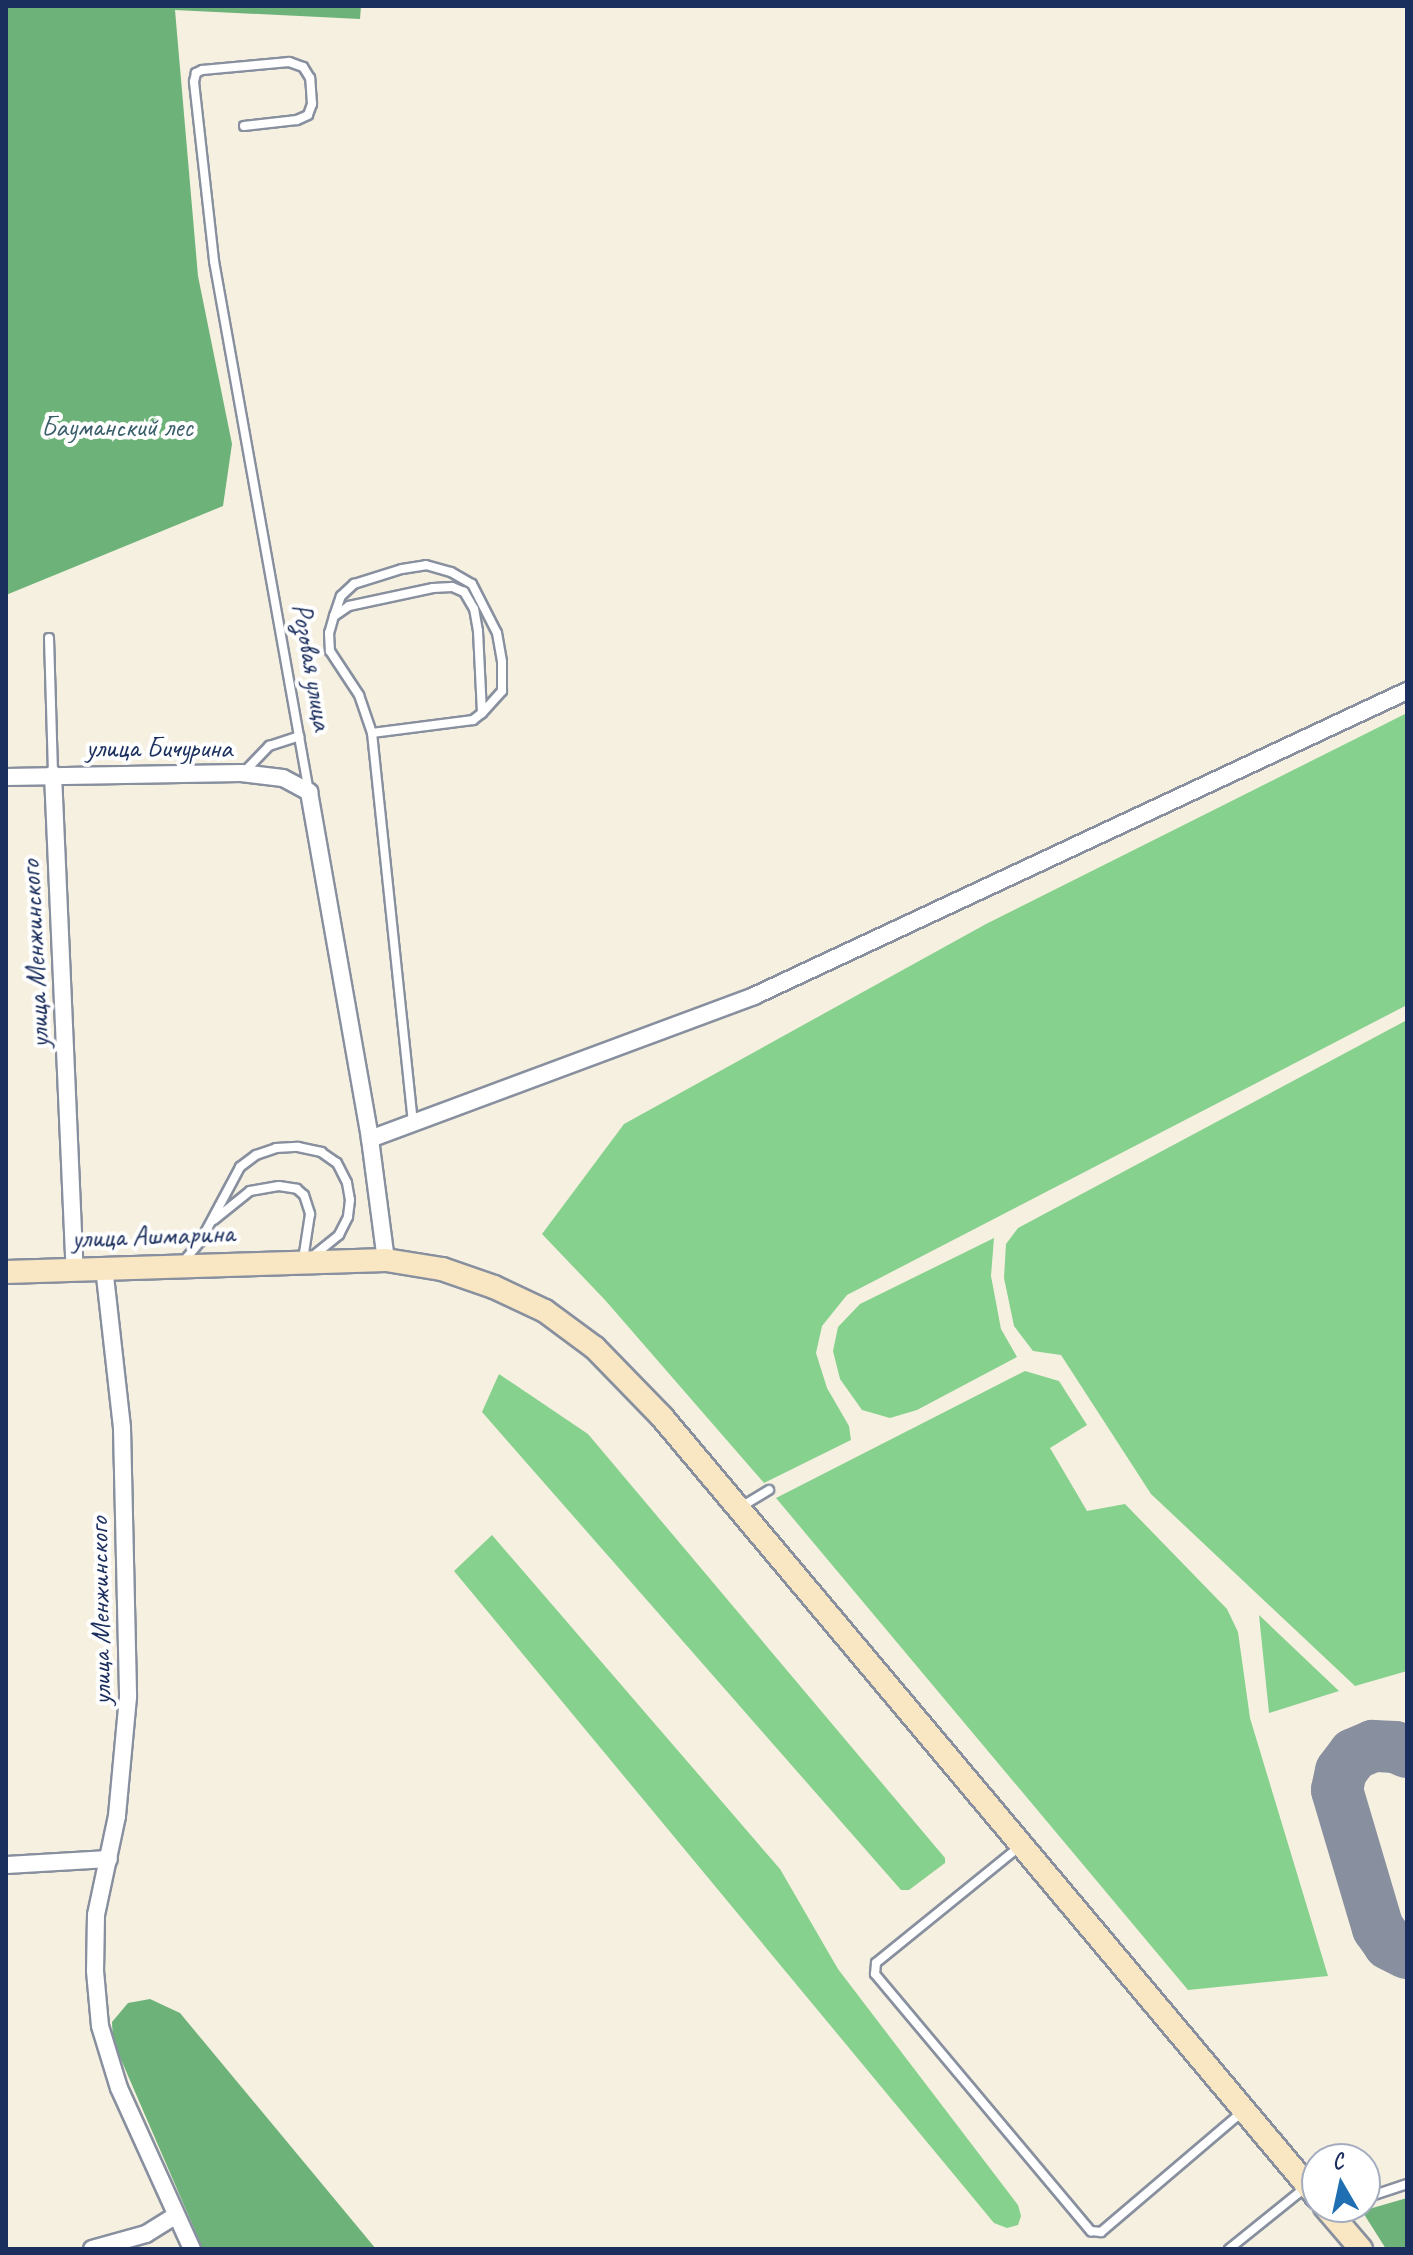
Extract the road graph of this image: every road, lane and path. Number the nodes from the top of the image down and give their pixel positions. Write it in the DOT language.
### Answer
graph roads {
  1 [pos="244,126"];
  2 [pos="472,584"];
  3 [pos="464,592"];
  4 [pos="334,616"];
  5 [pos="49,638"];
  6 [pos="1407,691"];
  7 [pos="482,713"];
  8 [pos="372,733"];
  9 [pos="299,736"];
  10 [pos="241,773"];
  11 [pos="53,774"];
  12 [pos="6,777"];
  13 [pos="309,792"];
  14 [pos="413,1123"];
  15 [pos="370,1139"];
  16 [pos="209,1224"];
  17 [pos="386,1260"];
  18 [pos="303,1261"];
  19 [pos="181,1265"];
  20 [pos="104,1267"];
  21 [pos="75,1269"];
  22 [pos="6,1272"];
  23 [pos="769,1490"];
  24 [pos="738,1509"];
  25 [pos="1020,1846"];
  26 [pos="109,1859"];
  27 [pos="6,1865"];
  28 [pos="1244,2110"];
  29 [pos="1301,2178"];
  30 [pos="1407,2184"];
  31 [pos="1381,2193"];
  32 [pos="1301,2199"];
  33 [pos="175,2216"];
  34 [pos="1344,2223"];
  35 [pos="92,2249"];
  36 [pos="192,2249"];
  37 [pos="1229,2249"];
  38 [pos="1361,2249"];
  1 -- 9 [label="lane, Розовая улица"];
  2 -- 3 [label="lane"];
  2 -- 4 [label="lane"];
  2 -- 7 [label="lane"];
  3 -- 4 [label="lane"];
  3 -- 7 [label="lane"];
  4 -- 8 [label="lane"];
  5 -- 11 [label="lane, улица Менжинского"];
  6 -- 14 [label="street"];
  7 -- 8 [label="lane"];
  8 -- 14 [label="lane"];
  9 -- 10 [label="lane"];
  9 -- 13 [label="lane, Розовая улица"];
  10 -- 11 [label="street, улица Бичурина"];
  10 -- 13 [label="street, улица Бичурина"];
  11 -- 12 [label="street, улица Бичурина"];
  11 -- 21 [label="street, улица Менжинского"];
  13 -- 15 [label="street, Розовая улица"];
  14 -- 15 [label="street"];
  15 -- 17 [label="street, Розовая улица"];
  16 -- 18 [label="lane"];
  16 -- 18 [label="lane"];
  16 -- 19 [label="lane"];
  17 -- 18 [label="street, улица Ашмарина"];
  17 -- 24 [label="street, улица Ашмарина"];
  18 -- 19 [label="street, улица Ашмарина"];
  19 -- 20 [label="street, улица Ашмарина"];
  20 -- 21 [label="street, улица Ашмарина"];
  20 -- 26 [label="street, улица Менжинского"];
  21 -- 22 [label="street, улица Ашмарина"];
  23 -- 24 [label="lane"];
  24 -- 25 [label="street, улица Ашмарина"];
  25 -- 28 [label="street, улица Ашмарина"];
  25 -- 28 [label="lane"];
  26 -- 27 [label="street"];
  26 -- 33 [label="street, улица Менжинского"];
  28 -- 29 [label="street, улица Ашмарина"];
  30 -- 31 [label="lane"];
  32 -- 37 [label="lane"];
  33 -- 35 [label="street"];
  33 -- 36 [label="street, улица Менжинского"];
  34 -- 38 [label="street"];
}
